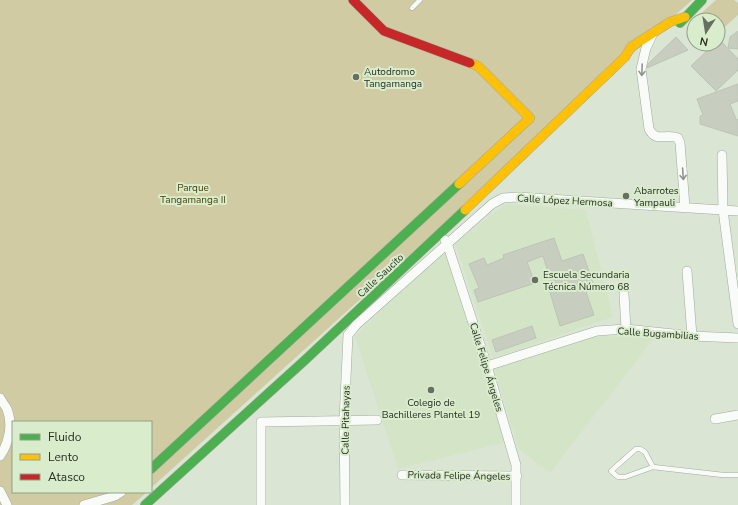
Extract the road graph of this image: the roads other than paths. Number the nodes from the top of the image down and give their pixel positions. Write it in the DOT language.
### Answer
graph roads {
  1 [pos="352,0"];
  2 [pos="420,0"];
  3 [pos="702,0"];
  4 [pos="412,8"];
  5 [pos="685,17"];
  6 [pos="653,33"];
  7 [pos="646,48"];
  8 [pos="625,57"];
  9 [pos="722,155"];
  10 [pos="685,207"];
  11 [pos="723,210"];
  12 [pos="738,211"];
  13 [pos="440,234"];
  14 [pos="447,243"];
  15 [pos="687,271"];
  16 [pos="735,278"];
  17 [pos="624,294"];
  18 [pos="738,324"];
  19 [pos="626,329"];
  20 [pos="348,336"];
  21 [pos="692,336"];
  22 [pos="738,338"];
  23 [pos="487,366"];
  24 [pos="0,398"];
  25 [pos="738,415"];
  26 [pos="715,419"];
  27 [pos="377,420"];
  28 [pos="344,421"];
  29 [pos="0,456"];
  30 [pos="653,467"];
  31 [pos="152,468"];
  32 [pos="402,475"];
  33 [pos="517,476"];
  34 [pos="738,476"];
  35 [pos="0,491"];
  36 [pos="120,493"];
  37 [pos="7,505"];
  38 [pos="84,505"];
  39 [pos="145,505"];
  40 [pos="261,505"];
  41 [pos="345,505"];
  42 [pos="516,505"];
  1 -- 31 [label="street"];
  2 -- 4 [label="lane"];
  3 -- 5 [label="street, Calle Saucito"];
  5 -- 6 [label="street, Calle Saucito"];
  5 -- 7 [label="street, Calle Saucito"];
  6 -- 7 [label="street"];
  6 -- 8 [label="street, Calle Saucito"];
  7 -- 8 [label="street, Calle Saucito"];
  7 -- 10 [label="street, one-way"];
  8 -- 13 [label="street, Calle Saucito"];
  9 -- 11 [label="street"];
  10 -- 11 [label="street, Calle López Hermosa"];
  10 -- 14 [label="street, Calle López Hermosa"];
  11 -- 12 [label="street, Calle López Hermosa"];
  11 -- 16 [label="street"];
  13 -- 14 [label="street, Calle Felipe Ángeles"];
  13 -- 39 [label="street, Calle Saucito"];
  14 -- 20 [label="street, Calle López Hermosa"];
  14 -- 23 [label="street, Calle Felipe Ángeles"];
  15 -- 21 [label="street"];
  16 -- 18 [label="street"];
  17 -- 19 [label="street"];
  19 -- 21 [label="street, Calle Bugambilias"];
  19 -- 23 [label="street, Calle Bugambilias"];
  20 -- 28 [label="street, Calle Pitahayas"];
  21 -- 22 [label="street, Calle Bugambilias"];
  23 -- 33 [label="street, Calle Felipe Ángeles"];
  24 -- 29 [label="street"];
  25 -- 26 [label="street"];
  27 -- 28 [label="street"];
  28 -- 40 [label="street"];
  28 -- 41 [label="street, Calle Pitahayas"];
  30 -- 30 [label="lane"];
  30 -- 34 [label="lane"];
  32 -- 33 [label="street, Privada Felipe Ángeles"];
  33 -- 42 [label="street, Calle Felipe Ángeles"];
  35 -- 37 [label="street"];
  36 -- 38 [label="street"];
}
